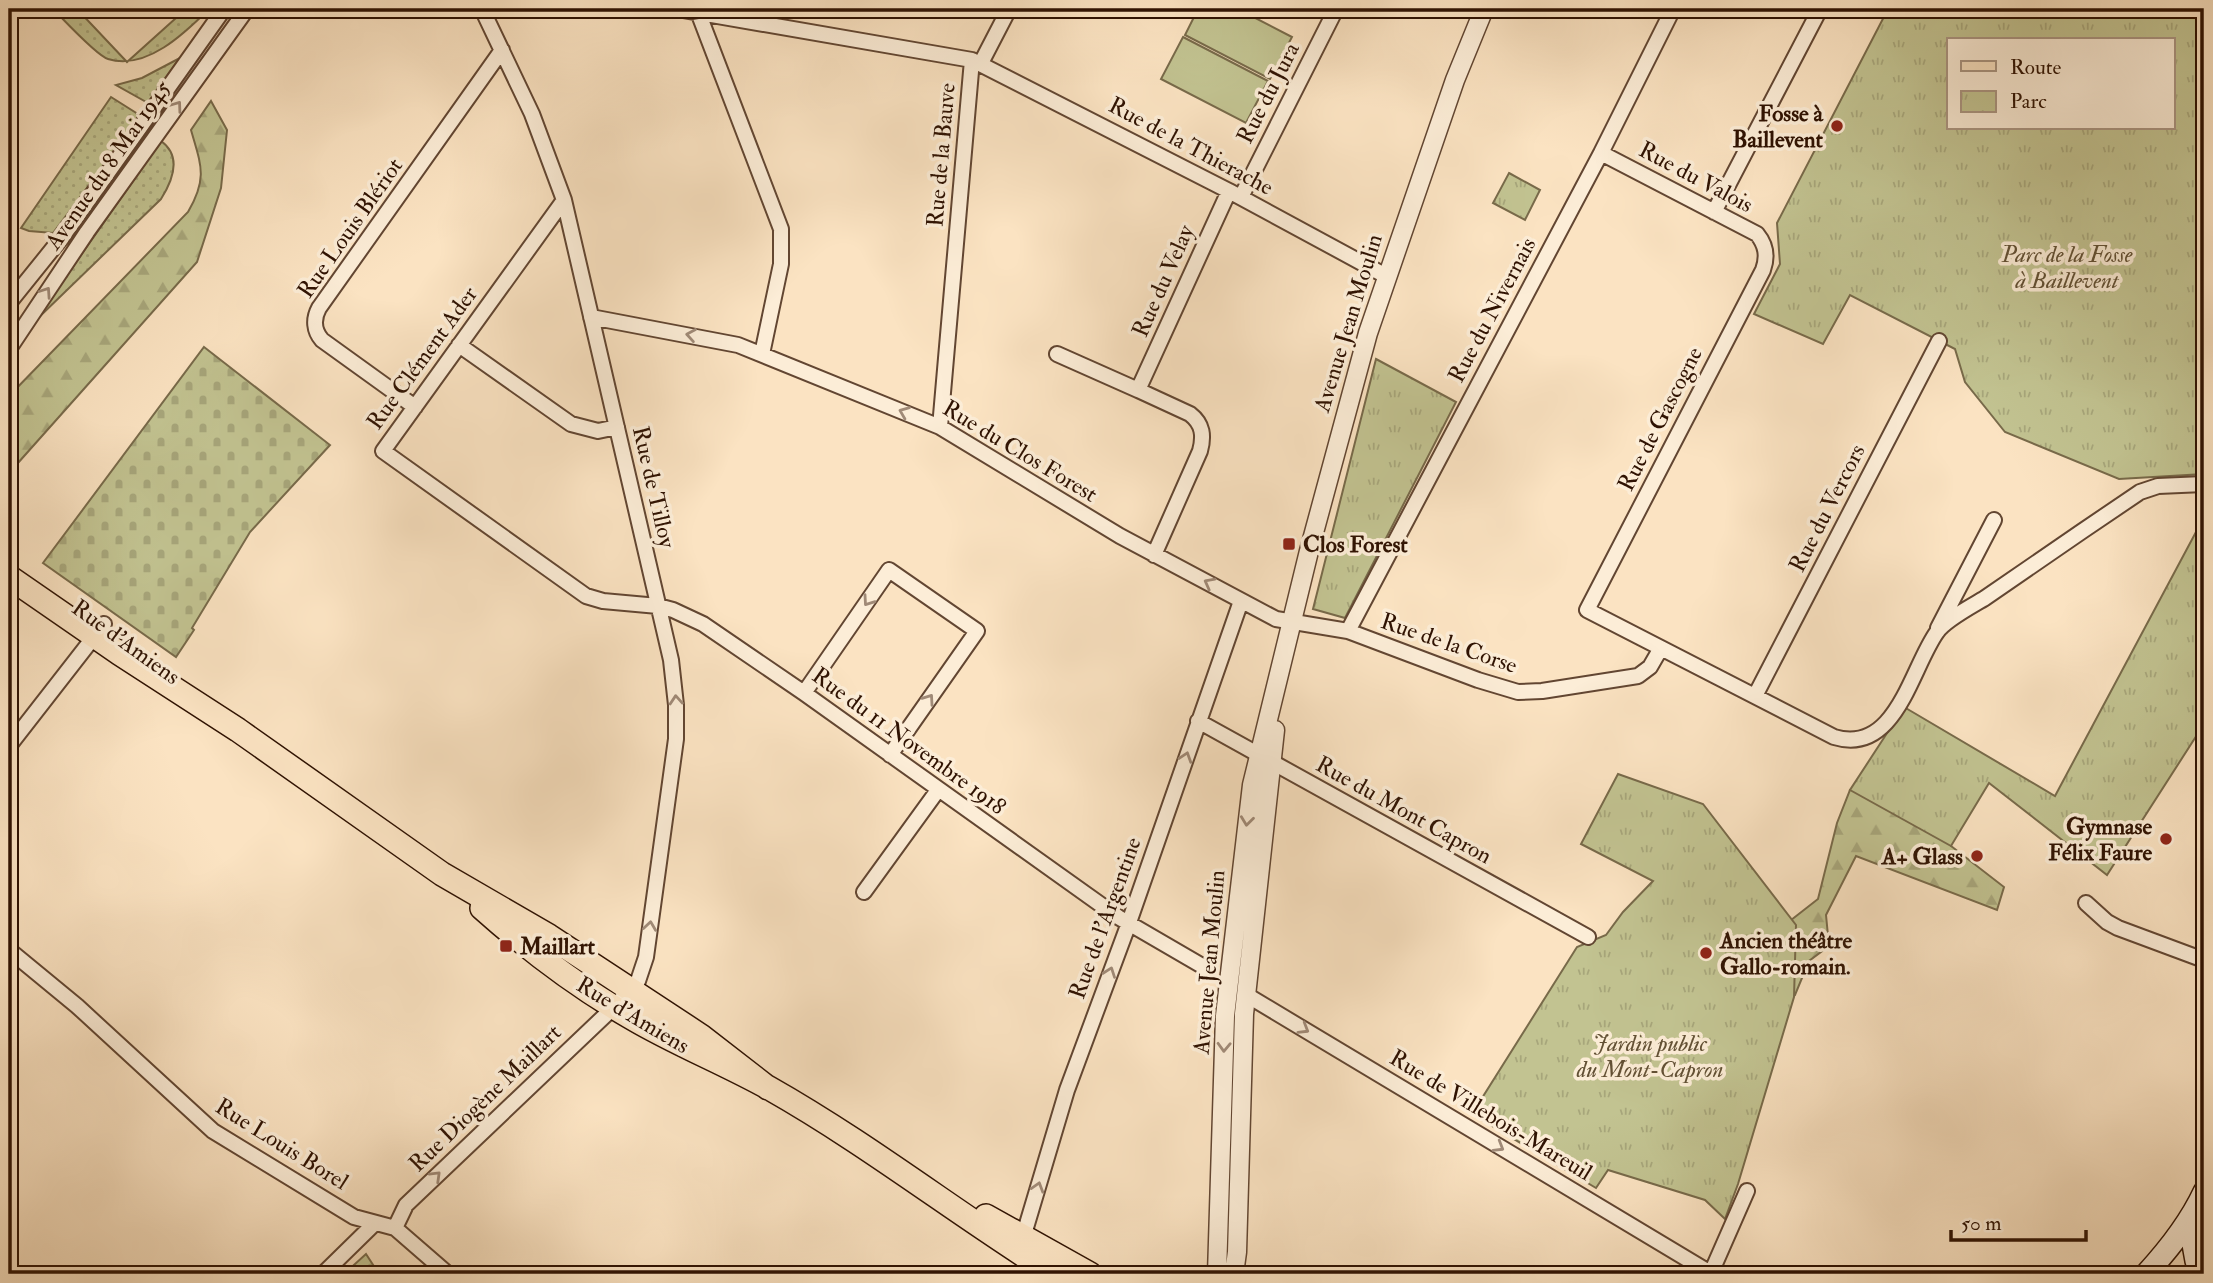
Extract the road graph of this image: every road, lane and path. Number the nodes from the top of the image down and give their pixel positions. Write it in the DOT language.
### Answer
graph roads {
  1 [pos="224,9"];
  2 [pos="247,9"];
  3 [pos="482,9"];
  4 [pos="677,9"];
  5 [pos="1009,9"];
  6 [pos="1336,9"];
  7 [pos="1484,9"];
  8 [pos="1673,9"];
  9 [pos="1820,9"];
  10 [pos="698,12"];
  11 [pos="502,50"];
  12 [pos="977,62"];
  13 [pos="1601,153"];
  14 [pos="1235,194"];
  15 [pos="564,200"];
  16 [pos="1714,212"];
  17 [pos="1765,247"];
  18 [pos="1386,276"];
  19 [pos="9,303"];
  20 [pos="591,317"];
  21 [pos="1939,341"];
  22 [pos="459,345"];
  23 [pos="9,349"];
  24 [pos="762,354"];
  25 [pos="1057,354"];
  26 [pos="1138,390"];
  27 [pos="415,407"];
  28 [pos="617,427"];
  29 [pos="940,427"];
  30 [pos="2204,484"];
  31 [pos="1994,520"];
  32 [pos="1154,555"];
  33 [pos="9,564"];
  34 [pos="1241,601"];
  35 [pos="658,606"];
  36 [pos="1292,622"];
  37 [pos="99,630"];
  38 [pos="1938,630"];
  39 [pos="1348,631"];
  40 [pos="1661,648"];
  41 [pos="804,693"];
  42 [pos="1755,696"];
  43 [pos="1198,722"];
  44 [pos="9,746"];
  45 [pos="890,755"];
  46 [pos="1266,759"];
  47 [pos="938,790"];
  48 [pos="442,874"];
  49 [pos="864,892"];
  50 [pos="2086,903"];
  51 [pos="1128,923"];
  52 [pos="1588,937"];
  53 [pos="9,950"];
  54 [pos="2204,960"];
  55 [pos="1204,967"];
  56 [pos="631,990"];
  57 [pos="1245,995"];
  58 [pos="614,1007"];
  59 [pos="768,1088"];
  60 [pos="1746,1191"];
  61 [pos="2204,1192"];
  62 [pos="2189,1222"];
  63 [pos="374,1224"];
  64 [pos="395,1228"];
  65 [pos="1021,1244"];
  66 [pos="1237,1252"];
  67 [pos="323,1274"];
  68 [pos="448,1274"];
  69 [pos="1053,1274"];
  70 [pos="1090,1274"];
  71 [pos="1217,1274"];
  72 [pos="1234,1274"];
  73 [pos="1240,1274"];
  74 [pos="1712,1274"];
  75 [pos="2146,1274"];
  76 [pos="2203,1274"];
  1 -- 19 [label="street, Avenue du 8 Mai 1945"];
  23 -- 2 [label="street, Avenue du 8 Mai 1945, one-way"];
  3 -- 11 [label="street, Rue de Tilloy"];
  4 -- 10 [label="street, Rue de la Bauve"];
  5 -- 12 [label="street"];
  6 -- 14 [label="street, Rue du Jura"];
  7 -- 18 [label="street, Avenue Jean Moulin"];
  8 -- 13 [label="street, Rue du Nivernais"];
  9 -- 16 [label="street"];
  10 -- 12 [label="street, Rue de la Bauve"];
  10 -- 24 [label="street"];
  11 -- 15 [label="street, Rue de Tilloy"];
  11 -- 27 [label="street, Rue Louis Blériot"];
  12 -- 14 [label="street, Rue de la Thierache"];
  12 -- 29 [label="street, Rue de la Bauve"];
  13 -- 16 [label="street, Rue du Valois"];
  13 -- 39 [label="street, Rue du Nivernais"];
  14 -- 18 [label="street, Rue de la Thierache"];
  14 -- 26 [label="street, Rue du Velay"];
  15 -- 20 [label="street, Rue de Tilloy"];
  15 -- 22 [label="street, Rue Clément Ader"];
  16 -- 17 [label="street, Rue du Valois"];
  17 -- 40 [label="street, Rue de Gascogne"];
  18 -- 36 [label="street, Avenue Jean Moulin"];
  24 -- 20 [label="street, Rue du Clos Forest, one-way"];
  20 -- 28 [label="street, Rue de Tilloy"];
  21 -- 42 [label="street, Rue du Vercors"];
  22 -- 27 [label="street, Rue Clément Ader"];
  22 -- 28 [label="street"];
  29 -- 24 [label="street, Rue du Clos Forest, one-way"];
  25 -- 26 [label="street"];
  26 -- 32 [label="street"];
  27 -- 35 [label="street, Rue Clément Ader"];
  28 -- 35 [label="street, Rue de Tilloy"];
  29 -- 32 [label="street, Rue du Clos Forest"];
  30 -- 38 [label="street"];
  31 -- 38 [label="street"];
  34 -- 32 [label="street, Rue du Clos Forest, one-way"];
  33 -- 37 [label="main road, Rue d'Amiens"];
  34 -- 36 [label="street, Rue du Clos Forest"];
  34 -- 43 [label="street, Rue de l'Argentine"];
  35 -- 41 [label="street, Rue du 11 Novembre 1918"];
  56 -- 35 [label="street, Rue de Tilloy, one-way"];
  36 -- 39 [label="street, Rue de la Corse"];
  36 -- 46 [label="street, Avenue Jean Moulin"];
  37 -- 44 [label="street"];
  37 -- 48 [label="main road, Rue d'Amiens"];
  38 -- 42 [label="street"];
  39 -- 40 [label="street, Rue de la Corse"];
  40 -- 42 [label="street"];
  41 -- 45 [label="street, Rue du 11 Novembre 1918"];
  45 -- 41 [label="street, one-way"];
  43 -- 46 [label="street, Rue du Mont Capron"];
  51 -- 43 [label="street, Rue de l'Argentine, one-way"];
  45 -- 47 [label="street, Rue du 11 Novembre 1918"];
  46 -- 52 [label="street, Rue du Mont Capron"];
  46 -- 57 [label="street, Avenue Jean Moulin"];
  46 -- 71 [label="street, Avenue Jean Moulin, one-way"];
  47 -- 49 [label="street"];
  47 -- 51 [label="street, Rue du 11 Novembre 1918"];
  48 -- 56 [label="main road, Rue d'Amiens"];
  48 -- 58 [label="main road, Rue d'Amiens"];
  50 -- 54 [label="street"];
  51 -- 55 [label="street"];
  65 -- 51 [label="street, Rue de l'Argentine, one-way"];
  53 -- 63 [label="street, Rue Louis Borel"];
  56 -- 58 [label="street, Rue Diogène Maillart"];
  56 -- 59 [label="main road, Rue d'Amiens"];
  57 -- 66 [label="street, Avenue Jean Moulin"];
  57 -- 74 [label="street, Rue de Villebois-Mareuil, one-way"];
  58 -- 59 [label="main road, Rue d'Amiens"];
  64 -- 58 [label="street, Rue Diogène Maillart, one-way"];
  59 -- 65 [label="main road, Rue d'Amiens"];
  60 -- 74 [label="street"];
  61 -- 62 [label="main road"];
  62 -- 75 [label="main road"];
  62 -- 76 [label="main road"];
  63 -- 64 [label="street, Rue Louis Borel"];
  63 -- 67 [label="street"];
  64 -- 68 [label="street"];
  65 -- 69 [label="main road, Rue d'Amiens"];
  65 -- 70 [label="main road, Rue d'Amiens"];
  66 -- 72 [label="street, Avenue Jean Moulin"];
  66 -- 73 [label="street, Avenue Jean Moulin"];
}
